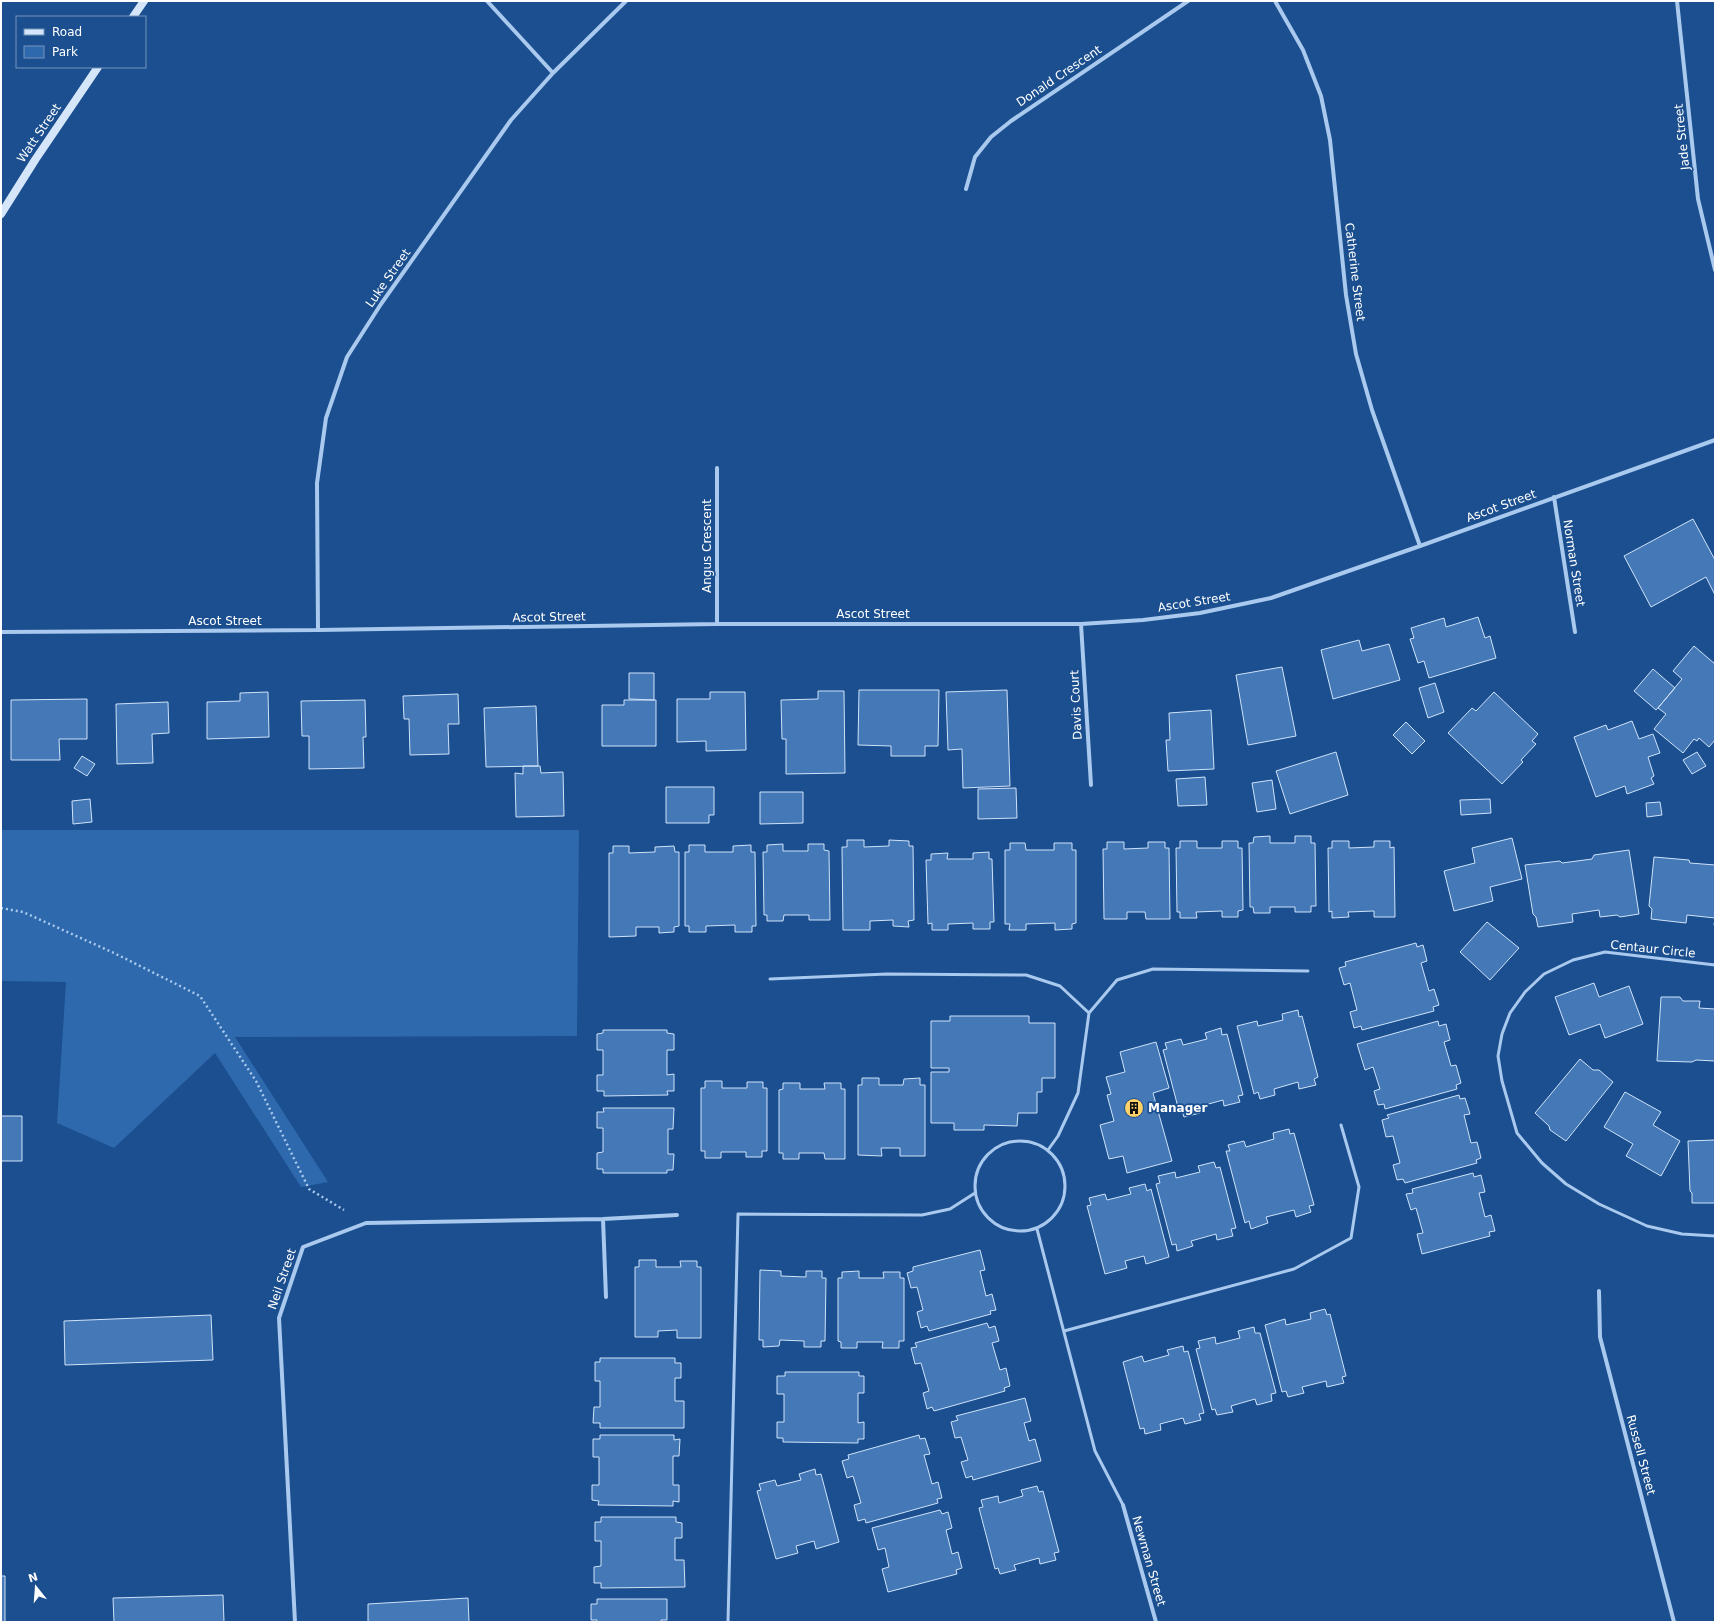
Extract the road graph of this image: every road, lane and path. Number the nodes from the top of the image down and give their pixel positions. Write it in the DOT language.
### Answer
graph roads {
  1 [pos="144,1"];
  2 [pos="487,1"];
  3 [pos="626,1"];
  4 [pos="1188,1"];
  5 [pos="1275,1"];
  6 [pos="1677,1"];
  7 [pos="134,16"];
  8 [pos="97,68"];
  9 [pos="553,72"];
  10 [pos="966,189"];
  11 [pos="1,214"];
  12 [pos="1715,270"];
  13 [pos="1715,440"];
  14 [pos="717,468"];
  15 [pos="1554,497"];
  16 [pos="1420,546"];
  17 [pos="717,624"];
  18 [pos="1081,624"];
  19 [pos="318,630"];
  20 [pos="1,632"];
  21 [pos="1575,632"];
  22 [pos="1091,785"];
  23 [pos="1,908"];
  24 [pos="1715,964"];
  25 [pos="1308,971"];
  26 [pos="770,978"];
  27 [pos="1089,1013"];
  28 [pos="1340,1125"];
  29 [pos="1048,1150"];
  30 [pos="975,1193"];
  31 [pos="677,1215"];
  32 [pos="603,1219"];
  33 [pos="366,1223"];
  34 [pos="1037,1229"];
  35 [pos="1715,1236"];
  36 [pos="1599,1291"];
  37 [pos="606,1297"];
  38 [pos="1064,1331"];
  39 [pos="1123,1505"];
  40 [pos="295,1622"];
  41 [pos="728,1622"];
  42 [pos="1156,1622"];
  43 [pos="1674,1622"];
  1 -- 7 [label="main road"];
  2 -- 9 [label="street"];
  3 -- 9 [label="street, Luke Street"];
  4 -- 10 [label="street, Donald Crescent"];
  5 -- 16 [label="street, Catherine Street"];
  6 -- 12 [label="street, Jade Street"];
  8 -- 11 [label="main road, Watt Street"];
  9 -- 19 [label="street, Luke Street"];
  13 -- 15 [label="street, Ascot Street"];
  14 -- 17 [label="street, Angus Crescent"];
  15 -- 16 [label="street, Ascot Street"];
  15 -- 21 [label="street, Norman Street"];
  16 -- 18 [label="street, Ascot Street"];
  17 -- 18 [label="street, Ascot Street"];
  17 -- 19 [label="street, Ascot Street"];
  18 -- 22 [label="street, Davis Court"];
  19 -- 20 [label="street, Ascot Street"];
  23 -- 33 [label="path"];
  24 -- 35 [label="lane, Centaur Circle"];
  25 -- 27 [label="lane"];
  26 -- 27 [label="lane"];
  27 -- 29 [label="lane"];
  28 -- 38 [label="lane"];
  29 -- 30 [label="lane"];
  29 -- 34 [label="lane"];
  30 -- 34 [label="lane"];
  30 -- 41 [label="lane"];
  31 -- 32 [label="street, Neil Street"];
  32 -- 33 [label="street, Neil Street"];
  32 -- 37 [label="street"];
  33 -- 40 [label="street, Neil Street"];
  34 -- 38 [label="lane"];
  36 -- 43 [label="street, Russell Street"];
  38 -- 39 [label="lane"];
  39 -- 42 [label="street, Newman Street"];
}
